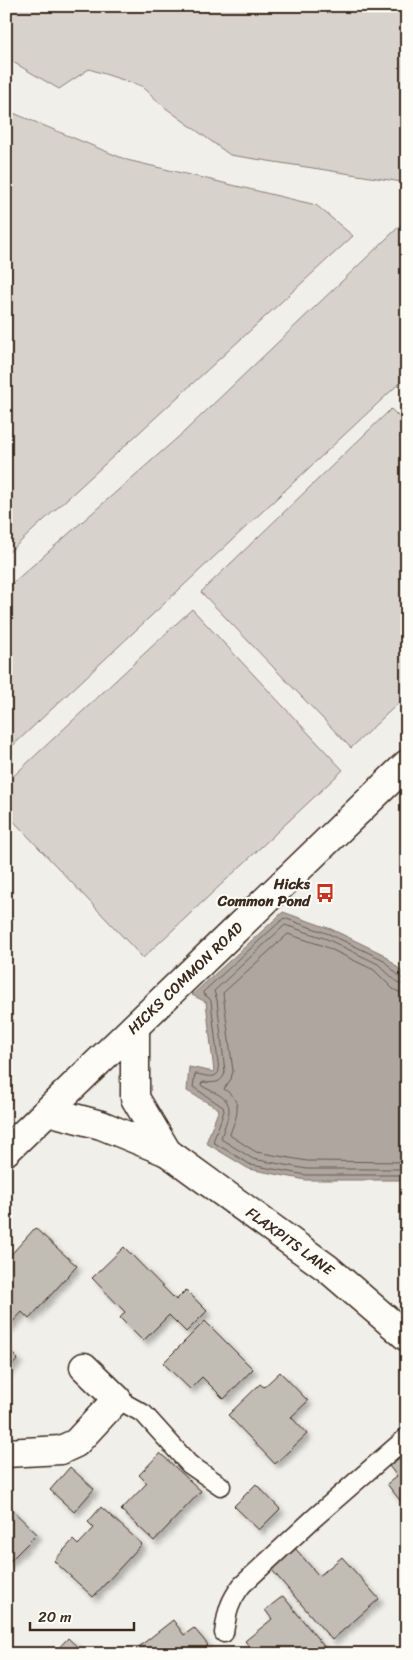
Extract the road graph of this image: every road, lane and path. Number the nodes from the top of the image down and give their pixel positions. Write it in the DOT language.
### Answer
graph roads {
  1 [pos="407,764"];
  2 [pos="136,1027"];
  3 [pos="48,1111"];
  4 [pos="6,1151"];
  5 [pos="167,1152"];
  6 [pos="407,1337"];
  7 [pos="84,1367"];
  8 [pos="118,1399"];
  9 [pos="407,1437"];
  10 [pos="6,1453"];
  11 [pos="221,1486"];
  12 [pos="224,1633"];
  1 -- 2 [label="street, HICKS COMMON ROAD"];
  2 -- 3 [label="street, HICKS COMMON ROAD"];
  2 -- 5 [label="street, FLAXPITS LANE"];
  3 -- 4 [label="street, HICKS COMMON ROAD"];
  3 -- 5 [label="street, FLAXPITS LANE"];
  5 -- 6 [label="street, FLAXPITS LANE"];
  7 -- 8 [label="street"];
  8 -- 10 [label="street"];
  8 -- 11 [label="lane"];
  9 -- 12 [label="lane"];
}
